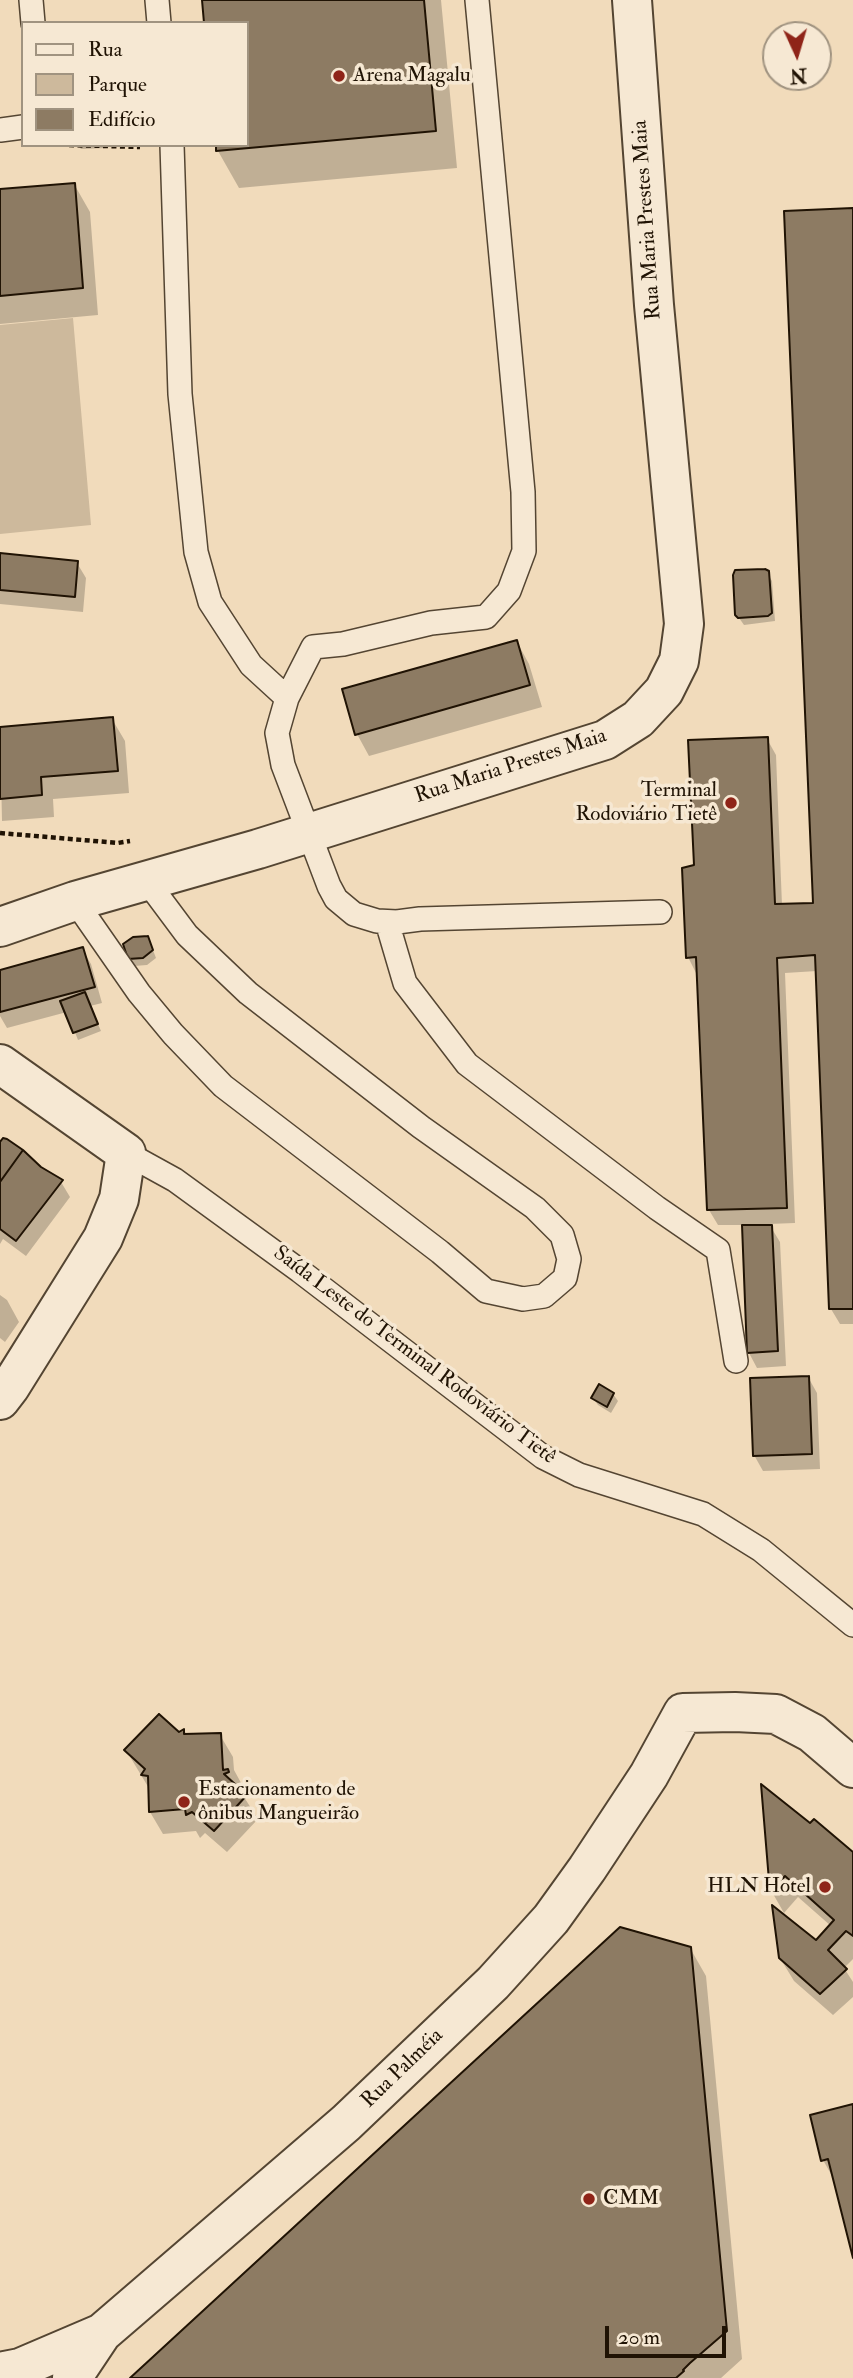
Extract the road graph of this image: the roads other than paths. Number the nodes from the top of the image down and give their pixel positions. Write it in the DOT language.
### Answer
graph roads {
  1 [pos="31,0"];
  2 [pos="157,0"];
  3 [pos="477,0"];
  4 [pos="632,0"];
  5 [pos="33,21"];
  6 [pos="159,21"];
  7 [pos="21,127"];
  8 [pos="0,130"];
  9 [pos="172,147"];
  10 [pos="287,698"];
  11 [pos="308,832"];
  12 [pos="146,880"];
  13 [pos="75,901"];
  14 [pos="660,912"];
  15 [pos="387,922"];
  16 [pos="0,927"];
  17 [pos="0,1064"];
  18 [pos="126,1153"];
  19 [pos="736,1361"];
  20 [pos="0,1400"];
  21 [pos="853,1625"];
  22 [pos="853,1768"];
  23 [pos="102,2333"];
  24 [pos="0,2372"];
  25 [pos="72,2378"];
  1 -- 5 [label="lane"];
  2 -- 6 [label="lane"];
  3 -- 10 [label="lane"];
  4 -- 11 [label="street, Rua Maria Prestes Maia"];
  7 -- 8 [label="lane"];
  9 -- 10 [label="lane"];
  10 -- 11 [label="lane"];
  11 -- 12 [label="street, Rua Maria Prestes Maia"];
  11 -- 15 [label="lane"];
  12 -- 13 [label="street, Rua Maria Prestes Maia"];
  12 -- 13 [label="lane"];
  13 -- 16 [label="street, Rua Maria Prestes Maia"];
  14 -- 15 [label="lane"];
  15 -- 19 [label="lane"];
  17 -- 18 [label="street"];
  18 -- 20 [label="street"];
  18 -- 21 [label="lane, Saída Leste do Terminal Rodoviário Tietê"];
  22 -- 23 [label="street, Rua Palméia"];
  23 -- 24 [label="street"];
  23 -- 25 [label="street, Rua Palméia"];
}
